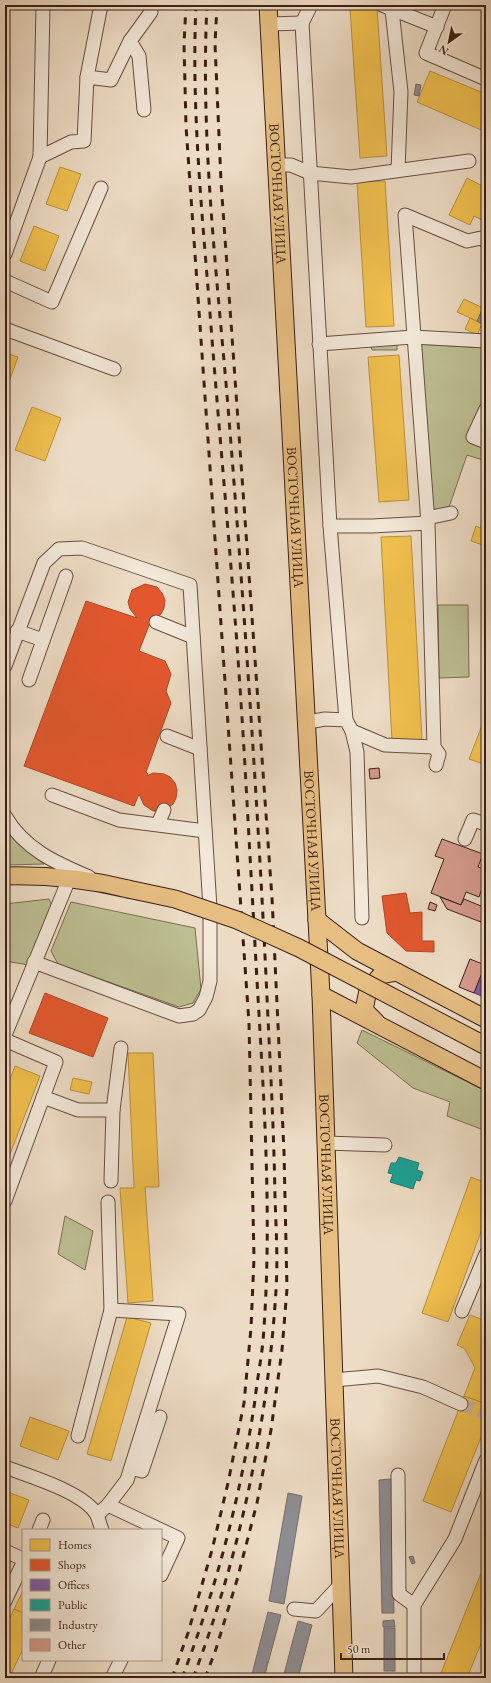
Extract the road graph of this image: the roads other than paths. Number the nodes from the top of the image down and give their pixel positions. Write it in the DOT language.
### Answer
graph roads {
  1 [pos="43,5"];
  2 [pos="102,5"];
  3 [pos="150,5"];
  4 [pos="268,5"];
  5 [pos="311,5"];
  6 [pos="445,5"];
  7 [pos="387,8"];
  8 [pos="302,23"];
  9 [pos="269,24"];
  10 [pos="437,27"];
  11 [pos="130,41"];
  12 [pos="87,77"];
  13 [pos="486,79"];
  14 [pos="144,110"];
  15 [pos="40,157"];
  16 [pos="469,161"];
  17 [pos="278,165"];
  18 [pos="398,170"];
  19 [pos="310,173"];
  20 [pos="102,188"];
  21 [pos="486,241"];
  22 [pos="5,254"];
  23 [pos="5,281"];
  24 [pos="5,329"];
  25 [pos="413,337"];
  26 [pos="486,342"];
  27 [pos="319,344"];
  28 [pos="114,369"];
  29 [pos="486,409"];
  30 [pos="486,442"];
  31 [pos="451,513"];
  32 [pos="427,520"];
  33 [pos="330,526"];
  34 [pos="66,576"];
  35 [pos="156,622"];
  36 [pos="17,631"];
  37 [pos="193,638"];
  38 [pos="43,640"];
  39 [pos="5,666"];
  40 [pos="29,680"];
  41 [pos="308,722"];
  42 [pos="349,725"];
  43 [pos="167,736"];
  44 [pos="434,747"];
  45 [pos="200,749"];
  46 [pos="436,765"];
  47 [pos="52,795"];
  48 [pos="164,810"];
  49 [pos="5,816"];
  50 [pos="158,824"];
  51 [pos="486,824"];
  52 [pos="205,831"];
  53 [pos="465,839"];
  54 [pos="5,876"];
  55 [pos="69,879"];
  56 [pos="100,882"];
  57 [pos="362,918"];
  58 [pos="317,920"];
  59 [pos="34,962"];
  60 [pos="397,972"];
  61 [pos="321,995"];
  62 [pos="486,1019"];
  63 [pos="379,1025"];
  64 [pos="5,1035"];
  65 [pos="5,1040"];
  66 [pos="486,1046"];
  67 [pos="120,1048"];
  68 [pos="486,1081"];
  69 [pos="43,1097"];
  70 [pos="113,1110"];
  71 [pos="326,1143"];
  72 [pos="385,1145"];
  73 [pos="111,1181"];
  74 [pos="5,1201"];
  75 [pos="108,1202"];
  76 [pos="486,1254"];
  77 [pos="111,1310"];
  78 [pos="462,1311"];
  79 [pos="334,1380"];
  80 [pos="461,1404"];
  81 [pos="160,1418"];
  82 [pos="78,1436"];
  83 [pos="486,1460"];
  84 [pos="5,1467"];
  85 [pos="131,1468"];
  86 [pos="398,1475"];
  87 [pos="108,1505"];
  88 [pos="97,1515"];
  89 [pos="102,1529"];
  90 [pos="159,1529"];
  91 [pos="162,1530"];
  92 [pos="5,1551"];
  93 [pos="22,1559"];
  94 [pos="22,1565"];
  95 [pos="162,1573"];
  96 [pos="342,1583"];
  97 [pos="5,1601"];
  98 [pos="414,1605"];
  99 [pos="294,1609"];
  100 [pos="49,1661"];
  101 [pos="120,1661"];
  102 [pos="41,1678"];
  103 [pos="112,1678"];
  104 [pos="344,1678"];
  105 [pos="414,1678"];
  1 -- 15 [label="street"];
  2 -- 12 [label="street"];
  3 -- 11 [label="street"];
  4 -- 9 [label="main road, ВОСТОЧНАЯ УЛИЦА"];
  5 -- 8 [label="street"];
  6 -- 10 [label="street"];
  7 -- 10 [label="street"];
  7 -- 18 [label="street"];
  8 -- 9 [label="street"];
  8 -- 19 [label="street"];
  9 -- 17 [label="main road, ВОСТОЧНАЯ УЛИЦА"];
  10 -- 13 [label="street"];
  11 -- 12 [label="street"];
  11 -- 14 [label="street"];
  12 -- 15 [label="street"];
  15 -- 22 [label="street"];
  16 -- 18 [label="street"];
  17 -- 19 [label="street"];
  17 -- 41 [label="main road, ВОСТОЧНАЯ УЛИЦА"];
  18 -- 19 [label="street"];
  19 -- 27 [label="street"];
  20 -- 23 [label="street"];
  21 -- 25 [label="street"];
  24 -- 28 [label="street"];
  25 -- 26 [label="street"];
  25 -- 27 [label="street"];
  25 -- 32 [label="street"];
  27 -- 33 [label="street"];
  29 -- 30 [label="street"];
  31 -- 32 [label="street"];
  32 -- 33 [label="street"];
  32 -- 44 [label="street"];
  33 -- 42 [label="street"];
  34 -- 38 [label="street"];
  35 -- 37 [label="street"];
  36 -- 37 [label="street"];
  36 -- 38 [label="street"];
  36 -- 39 [label="street"];
  37 -- 45 [label="street"];
  38 -- 40 [label="street"];
  41 -- 42 [label="street"];
  41 -- 58 [label="main road, ВОСТОЧНАЯ УЛИЦА"];
  42 -- 44 [label="street"];
  42 -- 57 [label="street"];
  43 -- 45 [label="street"];
  44 -- 46 [label="street"];
  45 -- 52 [label="street"];
  47 -- 50 [label="street"];
  48 -- 50 [label="street"];
  49 -- 56 [label="street"];
  50 -- 52 [label="street"];
  51 -- 53 [label="street"];
  52 -- 59 [label="street"];
  54 -- 55 [label="main road"];
  55 -- 56 [label="main road"];
  55 -- 59 [label="street"];
  56 -- 66 [label="main road, bridge"];
  58 -- 60 [label="main road"];
  58 -- 61 [label="main road, ВОСТОЧНАЯ УЛИЦА"];
  59 -- 64 [label="street"];
  60 -- 62 [label="main road"];
  60 -- 63 [label="main road"];
  61 -- 63 [label="main road"];
  61 -- 71 [label="main road, ВОСТОЧНАЯ УЛИЦА"];
  63 -- 68 [label="main road"];
  65 -- 69 [label="street"];
  67 -- 70 [label="street"];
  69 -- 70 [label="street"];
  69 -- 74 [label="street"];
  70 -- 73 [label="street"];
  71 -- 72 [label="street"];
  71 -- 79 [label="main road, ВОСТОЧНАЯ УЛИЦА"];
  75 -- 77 [label="street"];
  76 -- 78 [label="street"];
  77 -- 82 [label="street"];
  77 -- 85 [label="street"];
  79 -- 80 [label="street"];
  79 -- 96 [label="main road, ВОСТОЧНАЯ УЛИЦА"];
  81 -- 85 [label="street"];
  83 -- 98 [label="street"];
  84 -- 88 [label="street"];
  85 -- 87 [label="street"];
  86 -- 98 [label="street"];
  87 -- 88 [label="street"];
  87 -- 90 [label="street"];
  88 -- 89 [label="street"];
  91 -- 95 [label="street"];
  92 -- 93 [label="street"];
  94 -- 97 [label="street"];
  96 -- 99 [label="street"];
  96 -- 104 [label="main road, ВОСТОЧНАЯ УЛИЦА"];
  98 -- 105 [label="street"];
  100 -- 102 [label="street"];
  101 -- 103 [label="street"];
}
